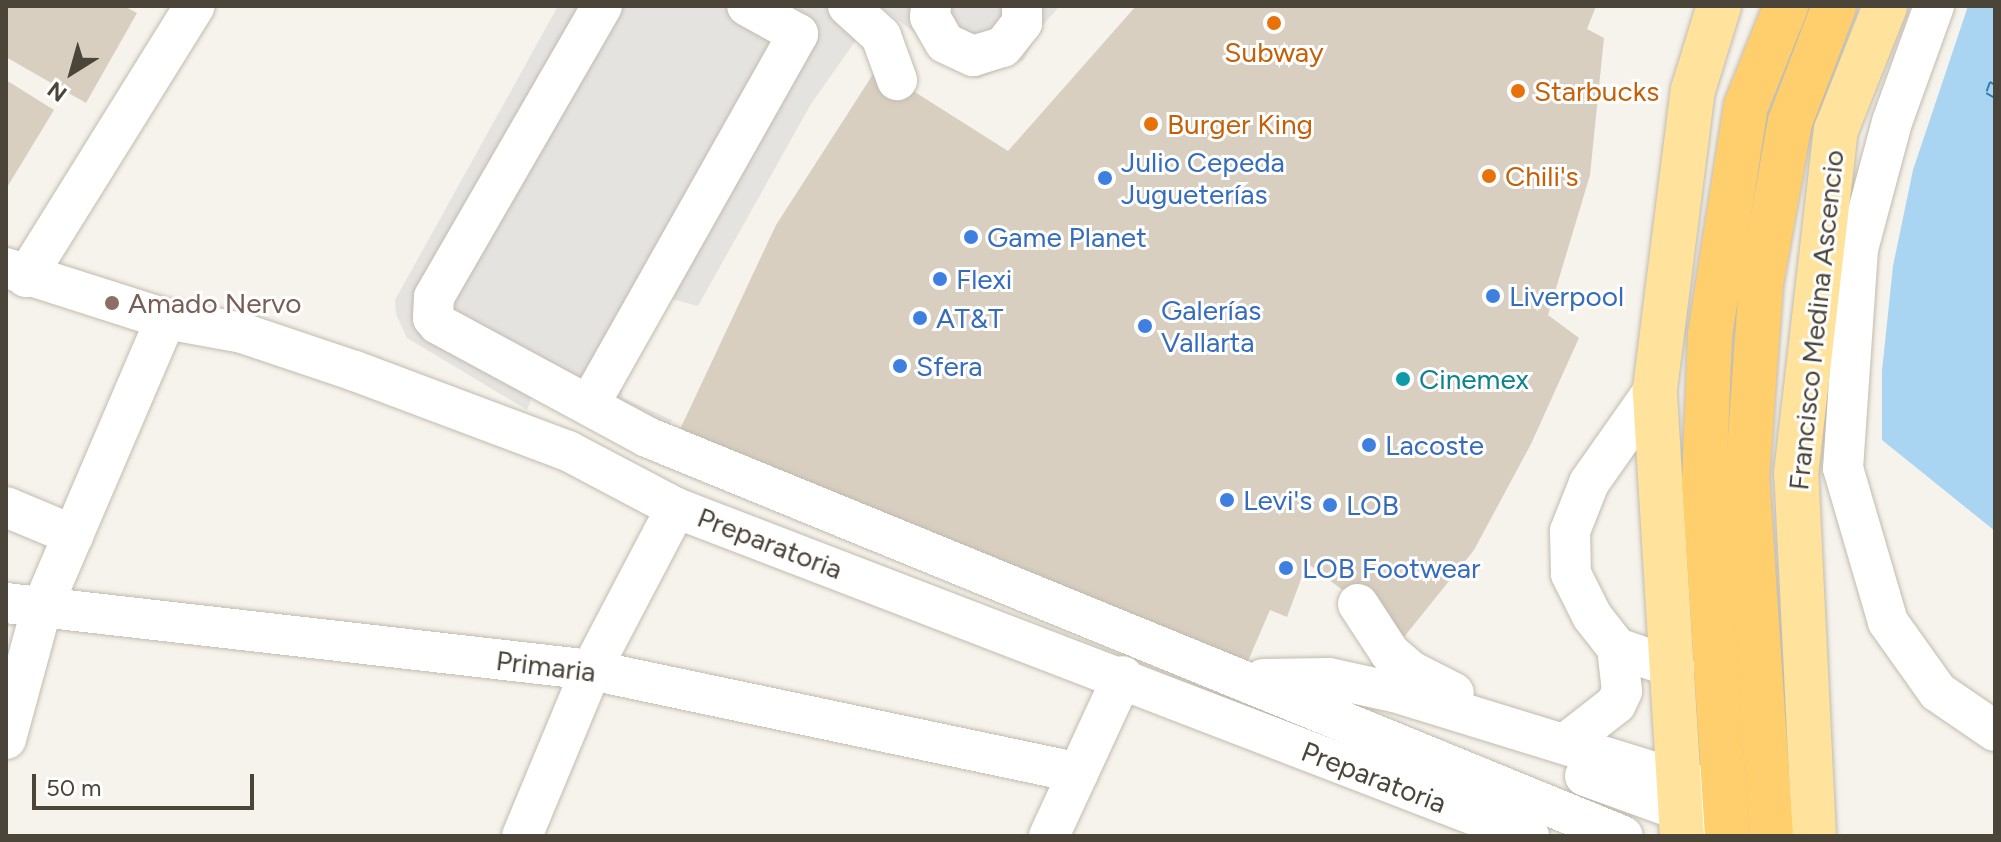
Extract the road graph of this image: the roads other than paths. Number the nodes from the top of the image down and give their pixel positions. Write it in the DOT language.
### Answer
graph roads {
  1 [pos="195,6"];
  2 [pos="602,6"];
  3 [pos="747,6"];
  4 [pos="848,6"];
  5 [pos="1022,6"];
  6 [pos="1719,6"];
  7 [pos="1786,6"];
  8 [pos="1834,6"];
  9 [pos="1885,6"];
  10 [pos="1934,6"];
  11 [pos="920,10"];
  12 [pos="897,80"];
  13 [pos="16,273"];
  14 [pos="166,319"];
  15 [pos="1655,389"];
  16 [pos="589,405"];
  17 [pos="6,507"];
  18 [pos="676,508"];
  19 [pos="73,535"];
  20 [pos="1358,604"];
  21 [pos="24,606"];
  22 [pos="1617,648"];
  23 [pos="1675,668"];
  24 [pos="591,670"];
  25 [pos="1123,676"];
  26 [pos="1235,680"];
  27 [pos="1315,706"];
  28 [pos="1995,731"];
  29 [pos="6,739"];
  30 [pos="1551,739"];
  31 [pos="1078,773"];
  32 [pos="1681,813"];
  33 [pos="1751,826"];
  34 [pos="522,836"];
  35 [pos="1049,836"];
  36 [pos="1529,836"];
  37 [pos="1623,836"];
  38 [pos="1814,836"];
  1 -- 13 [label="street"];
  2 -- 16 [label="street"];
  3 -- 16 [label="street"];
  4 -- 12 [label="street"];
  5 -- 11 [label="street"];
  6 -- 15 [label="main road"];
  7 -- 33 [label="highway"];
  8 -- 33 [label="highway, Francisco Medina Ascencio"];
  9 -- 38 [label="main road, Francisco Medina Ascencio"];
  10 -- 28 [label="street"];
  13 -- 14 [label="street, Preparatoria"];
  14 -- 18 [label="street, Preparatoria"];
  14 -- 19 [label="street"];
  15 -- 22 [label="street"];
  15 -- 23 [label="main road"];
  16 -- 26 [label="street"];
  17 -- 19 [label="street"];
  18 -- 24 [label="street"];
  18 -- 25 [label="street, Preparatoria"];
  19 -- 21 [label="street"];
  20 -- 30 [label="street"];
  21 -- 24 [label="street, Primaria"];
  21 -- 29 [label="street"];
  22 -- 23 [label="street"];
  22 -- 30 [label="street"];
  23 -- 32 [label="main road"];
  24 -- 31 [label="street, Primaria"];
  24 -- 34 [label="street"];
  25 -- 31 [label="street"];
  25 -- 36 [label="street, Preparatoria"];
  26 -- 27 [label="street"];
  26 -- 30 [label="street"];
  27 -- 32 [label="street"];
  27 -- 37 [label="street"];
  30 -- 32 [label="street"];
  31 -- 35 [label="street"];
  32 -- 33 [label="street"];
}
